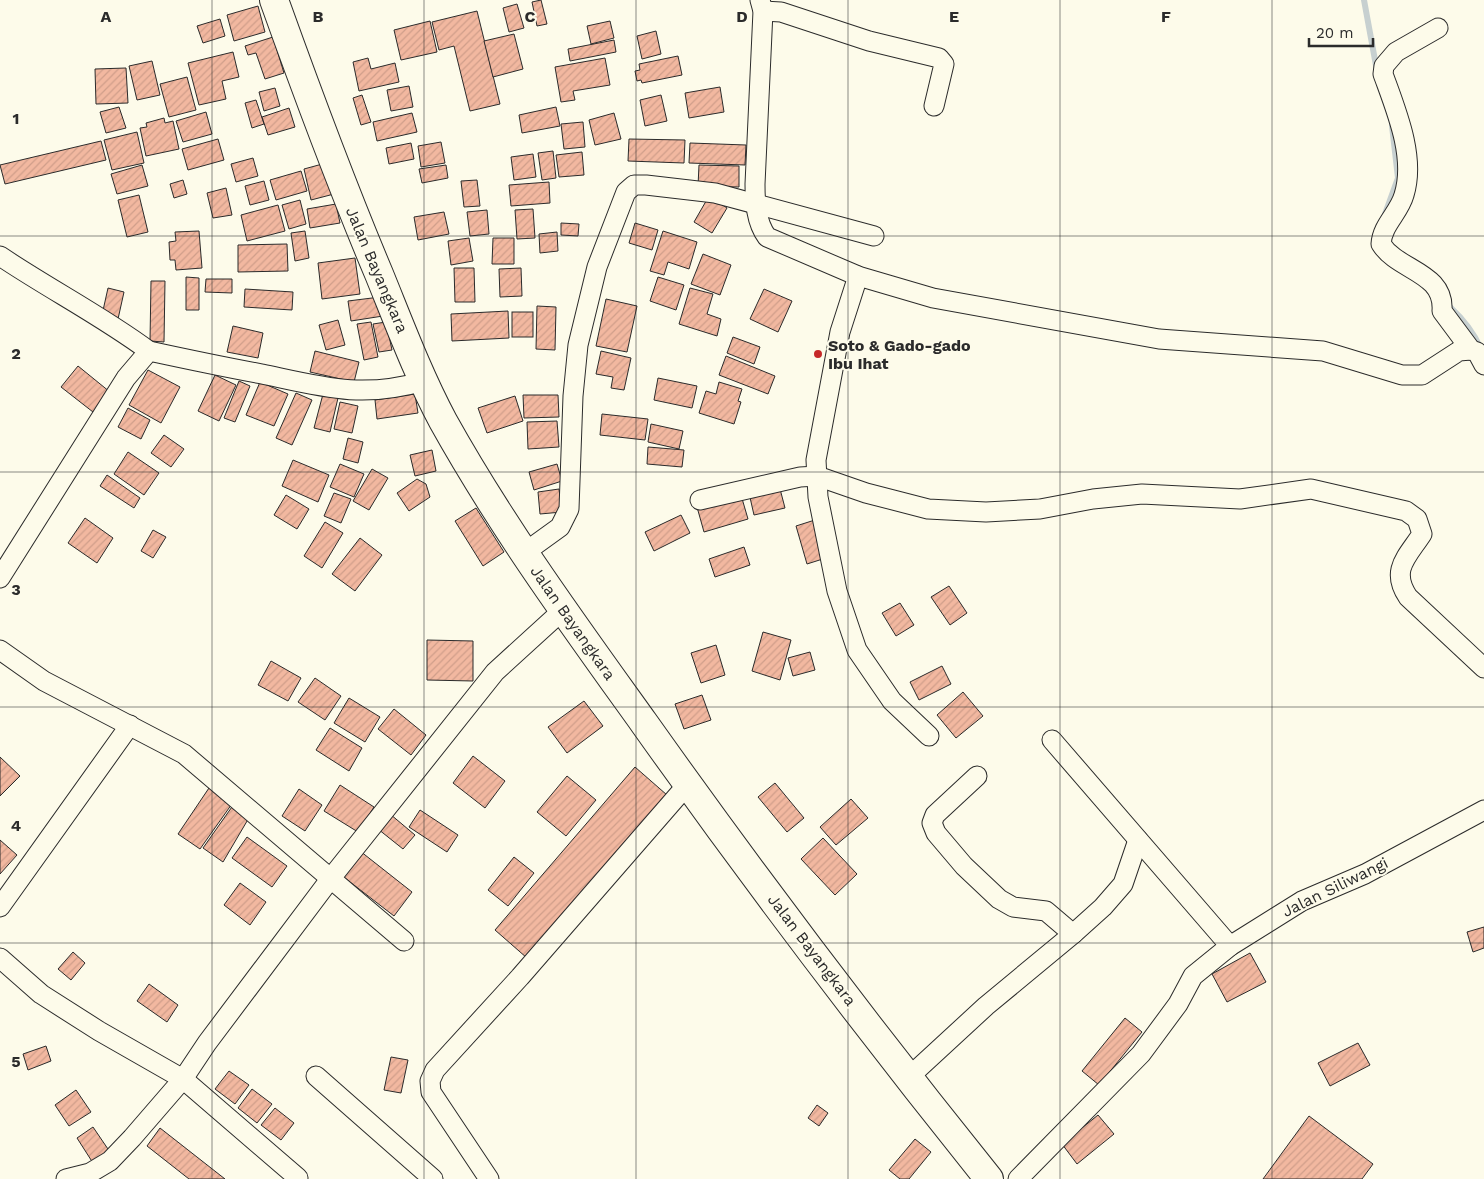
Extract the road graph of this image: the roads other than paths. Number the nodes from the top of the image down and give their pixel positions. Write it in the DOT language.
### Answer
graph roads {
  1 [pos="274,0"];
  2 [pos="761,6"];
  3 [pos="1438,28"];
  4 [pos="934,106"];
  5 [pos="755,203"];
  6 [pos="874,236"];
  7 [pos="0,256"];
  8 [pos="858,276"];
  9 [pos="1471,350"];
  10 [pos="149,351"];
  11 [pos="1484,365"];
  12 [pos="424,380"];
  13 [pos="817,476"];
  14 [pos="700,500"];
  15 [pos="524,553"];
  16 [pos="0,578"];
  17 [pos="563,610"];
  18 [pos="0,650"];
  19 [pos="1484,668"];
  20 [pos="130,725"];
  21 [pos="929,736"];
  22 [pos="1052,740"];
  23 [pos="977,776"];
  24 [pos="687,785"];
  25 [pos="1484,810"];
  26 [pos="1138,840"];
  27 [pos="331,878"];
  28 [pos="0,907"];
  29 [pos="1073,934"];
  30 [pos="404,941"];
  31 [pos="1230,946"];
  32 [pos="0,958"];
  33 [pos="316,1076"];
  34 [pos="909,1077"];
  35 [pos="183,1080"];
  36 [pos="92,1176"];
  37 [pos="298,1178"];
  38 [pos="66,1179"];
  39 [pos="433,1179"];
  40 [pos="490,1179"];
  41 [pos="990,1179"];
  42 [pos="1018,1179"];
  1 -- 12 [label="highway, Jalan Bayangkara"];
  2 -- 4 [label="street"];
  2 -- 5 [label="street"];
  3 -- 9 [label="street"];
  5 -- 6 [label="street"];
  5 -- 8 [label="street"];
  5 -- 15 [label="street"];
  7 -- 10 [label="street"];
  8 -- 9 [label="street"];
  8 -- 13 [label="street"];
  9 -- 11 [label="street"];
  10 -- 12 [label="street"];
  10 -- 16 [label="street"];
  12 -- 15 [label="highway, Jalan Bayangkara"];
  13 -- 14 [label="street"];
  13 -- 19 [label="street"];
  13 -- 21 [label="street"];
  15 -- 17 [label="highway, Jalan Bayangkara"];
  17 -- 24 [label="highway, Jalan Bayangkara"];
  17 -- 27 [label="street"];
  18 -- 20 [label="street"];
  20 -- 27 [label="street"];
  20 -- 28 [label="street"];
  22 -- 26 [label="street"];
  23 -- 29 [label="street"];
  24 -- 34 [label="highway, Jalan Bayangkara"];
  24 -- 40 [label="street"];
  25 -- 31 [label="street, Jalan Siliwangi"];
  26 -- 29 [label="street"];
  26 -- 31 [label="street"];
  27 -- 30 [label="street"];
  27 -- 35 [label="street"];
  29 -- 34 [label="street"];
  31 -- 42 [label="street, Jalan Siliwangi"];
  32 -- 35 [label="street"];
  33 -- 39 [label="street"];
  34 -- 41 [label="highway, Jalan Bayangkara"];
  35 -- 36 [label="street"];
  35 -- 37 [label="street"];
  36 -- 38 [label="street"];
}
